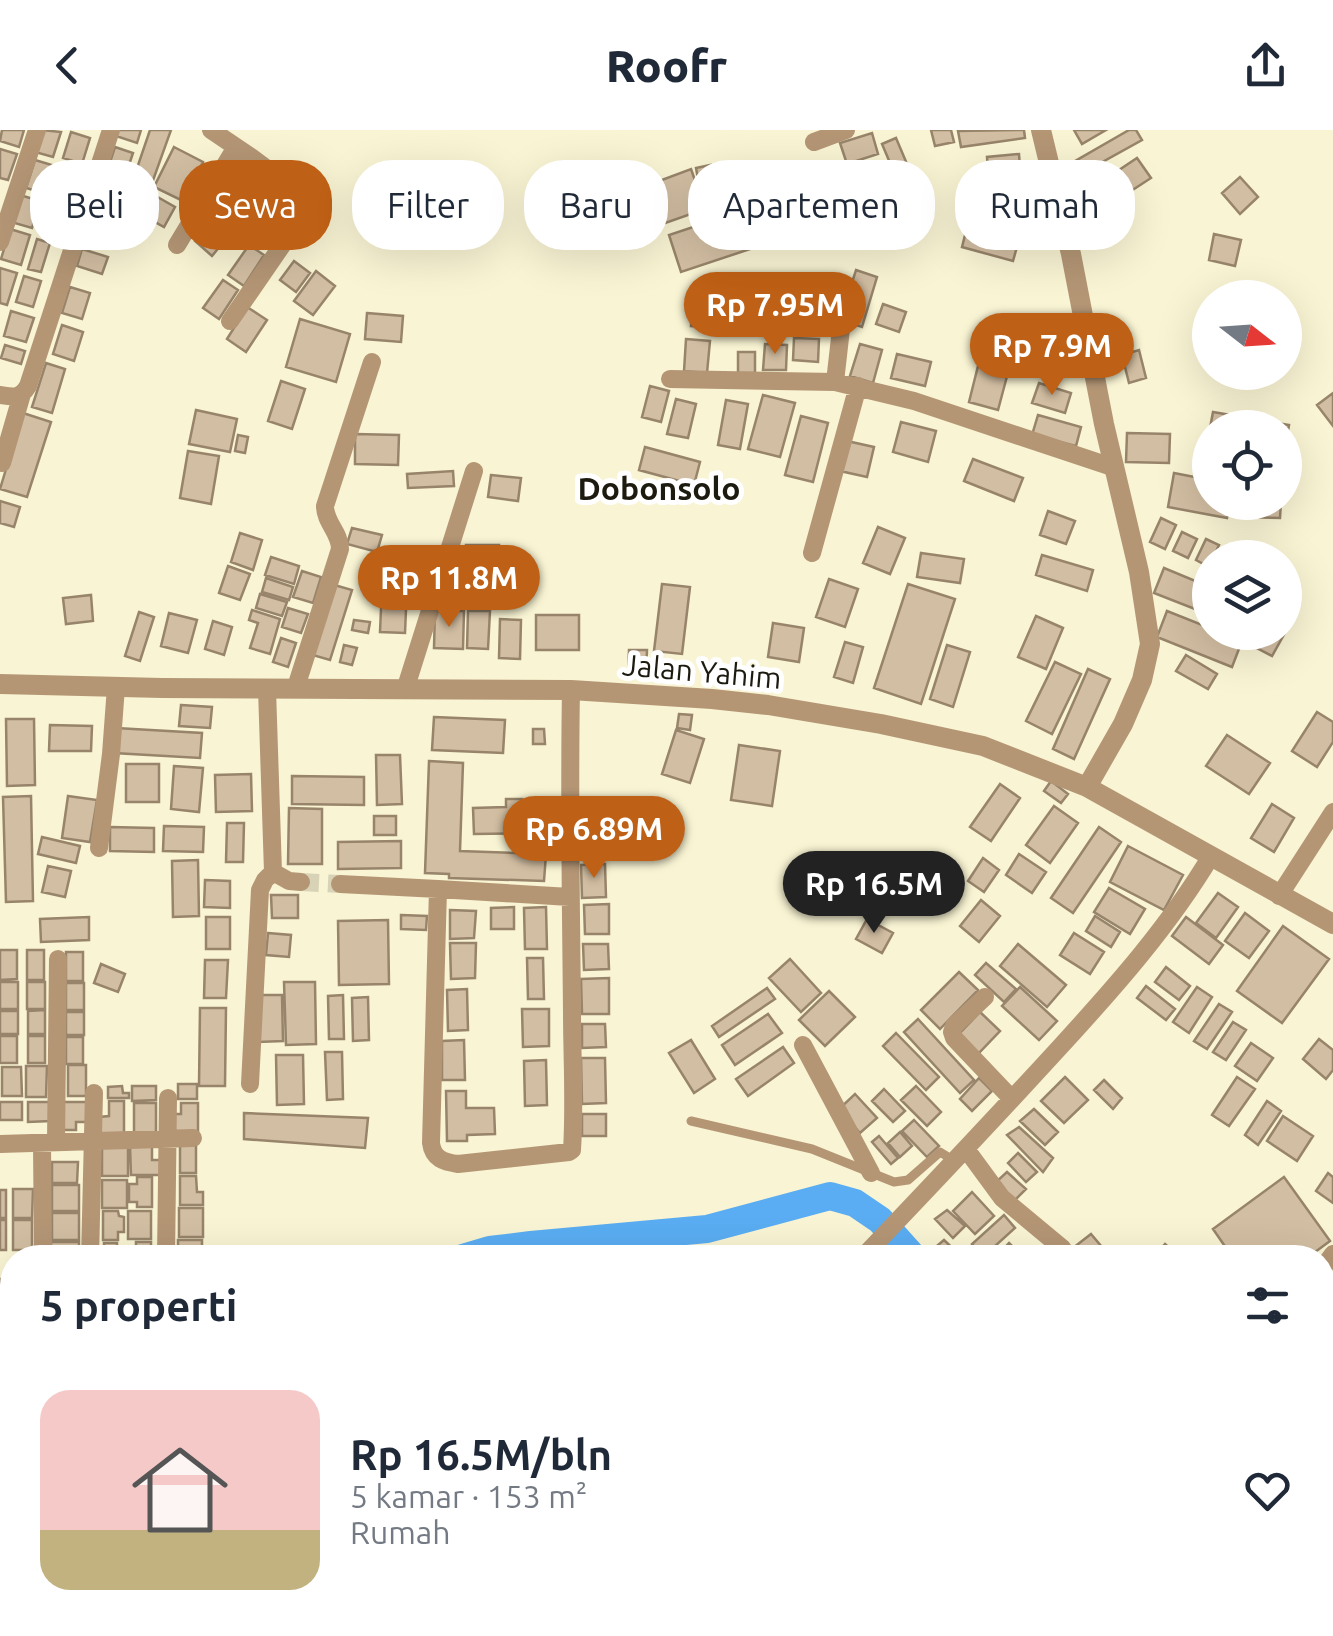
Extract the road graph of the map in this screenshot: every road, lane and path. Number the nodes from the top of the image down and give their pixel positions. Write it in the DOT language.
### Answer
graph roads {
  1 [pos="37,130"];
  2 [pos="110,130"];
  3 [pos="211,130"];
  4 [pos="846,130"];
  5 [pos="1041,130"];
  6 [pos="814,142"];
  7 [pos="236,147"];
  8 [pos="0,242"];
  9 [pos="177,245"];
  10 [pos="230,322"];
  11 [pos="841,328"];
  12 [pos="372,362"];
  13 [pos="670,379"];
  14 [pos="835,382"];
  15 [pos="858,386"];
  16 [pos="22,394"];
  17 [pos="0,395"];
  18 [pos="2,463"];
  19 [pos="1115,468"];
  20 [pos="474,472"];
  21 [pos="812,554"];
  22 [pos="0,684"];
  23 [pos="116,687"];
  24 [pos="296,688"];
  25 [pos="268,689"];
  26 [pos="405,690"];
  27 [pos="571,690"];
  28 [pos="1087,787"];
  29 [pos="1333,812"];
  30 [pos="98,848"];
  31 [pos="1211,856"];
  32 [pos="273,872"];
  33 [pos="301,882"];
  34 [pos="340,884"];
  35 [pos="438,889"];
  36 [pos="1279,896"];
  37 [pos="570,898"];
  38 [pos="1333,924"];
  39 [pos="58,959"];
  40 [pos="985,996"];
  41 [pos="802,1045"];
  42 [pos="250,1084"];
  43 [pos="94,1092"];
  44 [pos="168,1098"];
  45 [pos="1012,1099"];
  46 [pos="691,1121"];
  47 [pos="166,1138"];
  48 [pos="193,1138"];
  49 [pos="92,1140"];
  50 [pos="48,1142"];
  51 [pos="0,1144"];
  52 [pos="961,1155"];
  53 [pos="871,1172"];
  54 [pos="44,1245"];
  55 [pos="90,1245"];
  56 [pos="166,1245"];
  57 [pos="874,1245"];
  58 [pos="1058,1245"];
  1 -- 8 [label="street"];
  2 -- 16 [label="street"];
  3 -- 7 [label="street"];
  4 -- 6 [label="street"];
  5 -- 19 [label="street"];
  7 -- 9 [label="street"];
  7 -- 10 [label="street"];
  11 -- 14 [label="street"];
  12 -- 24 [label="street"];
  13 -- 14 [label="street"];
  14 -- 15 [label="street"];
  15 -- 19 [label="street"];
  15 -- 21 [label="street"];
  16 -- 17 [label="street"];
  16 -- 18 [label="street"];
  19 -- 28 [label="street"];
  20 -- 26 [label="street"];
  22 -- 23 [label="street, Jalan Yahim"];
  23 -- 25 [label="street, Jalan Yahim"];
  23 -- 30 [label="street"];
  24 -- 25 [label="street, Jalan Yahim"];
  24 -- 26 [label="street, Jalan Yahim"];
  25 -- 32 [label="street"];
  26 -- 27 [label="street, Jalan Yahim"];
  27 -- 28 [label="street, Jalan Yahim"];
  27 -- 37 [label="street"];
  28 -- 31 [label="street, Jalan Yahim"];
  29 -- 36 [label="street"];
  31 -- 36 [label="street, Jalan Yahim"];
  31 -- 45 [label="street"];
  32 -- 33 [label="street"];
  32 -- 42 [label="street"];
  34 -- 35 [label="street"];
  35 -- 37 [label="street"];
  35 -- 37 [label="street"];
  36 -- 38 [label="street, Jalan Yahim"];
  39 -- 50 [label="street"];
  40 -- 45 [label="street"];
  41 -- 53 [label="street"];
  43 -- 49 [label="street"];
  44 -- 47 [label="street"];
  45 -- 52 [label="street"];
  46 -- 53 [label="lane"];
  47 -- 48 [label="street"];
  47 -- 49 [label="street"];
  47 -- 56 [label="street"];
  49 -- 50 [label="street"];
  49 -- 55 [label="street"];
  50 -- 51 [label="street"];
  50 -- 54 [label="street"];
  52 -- 53 [label="lane"];
  52 -- 57 [label="street"];
  52 -- 58 [label="street"];
}
